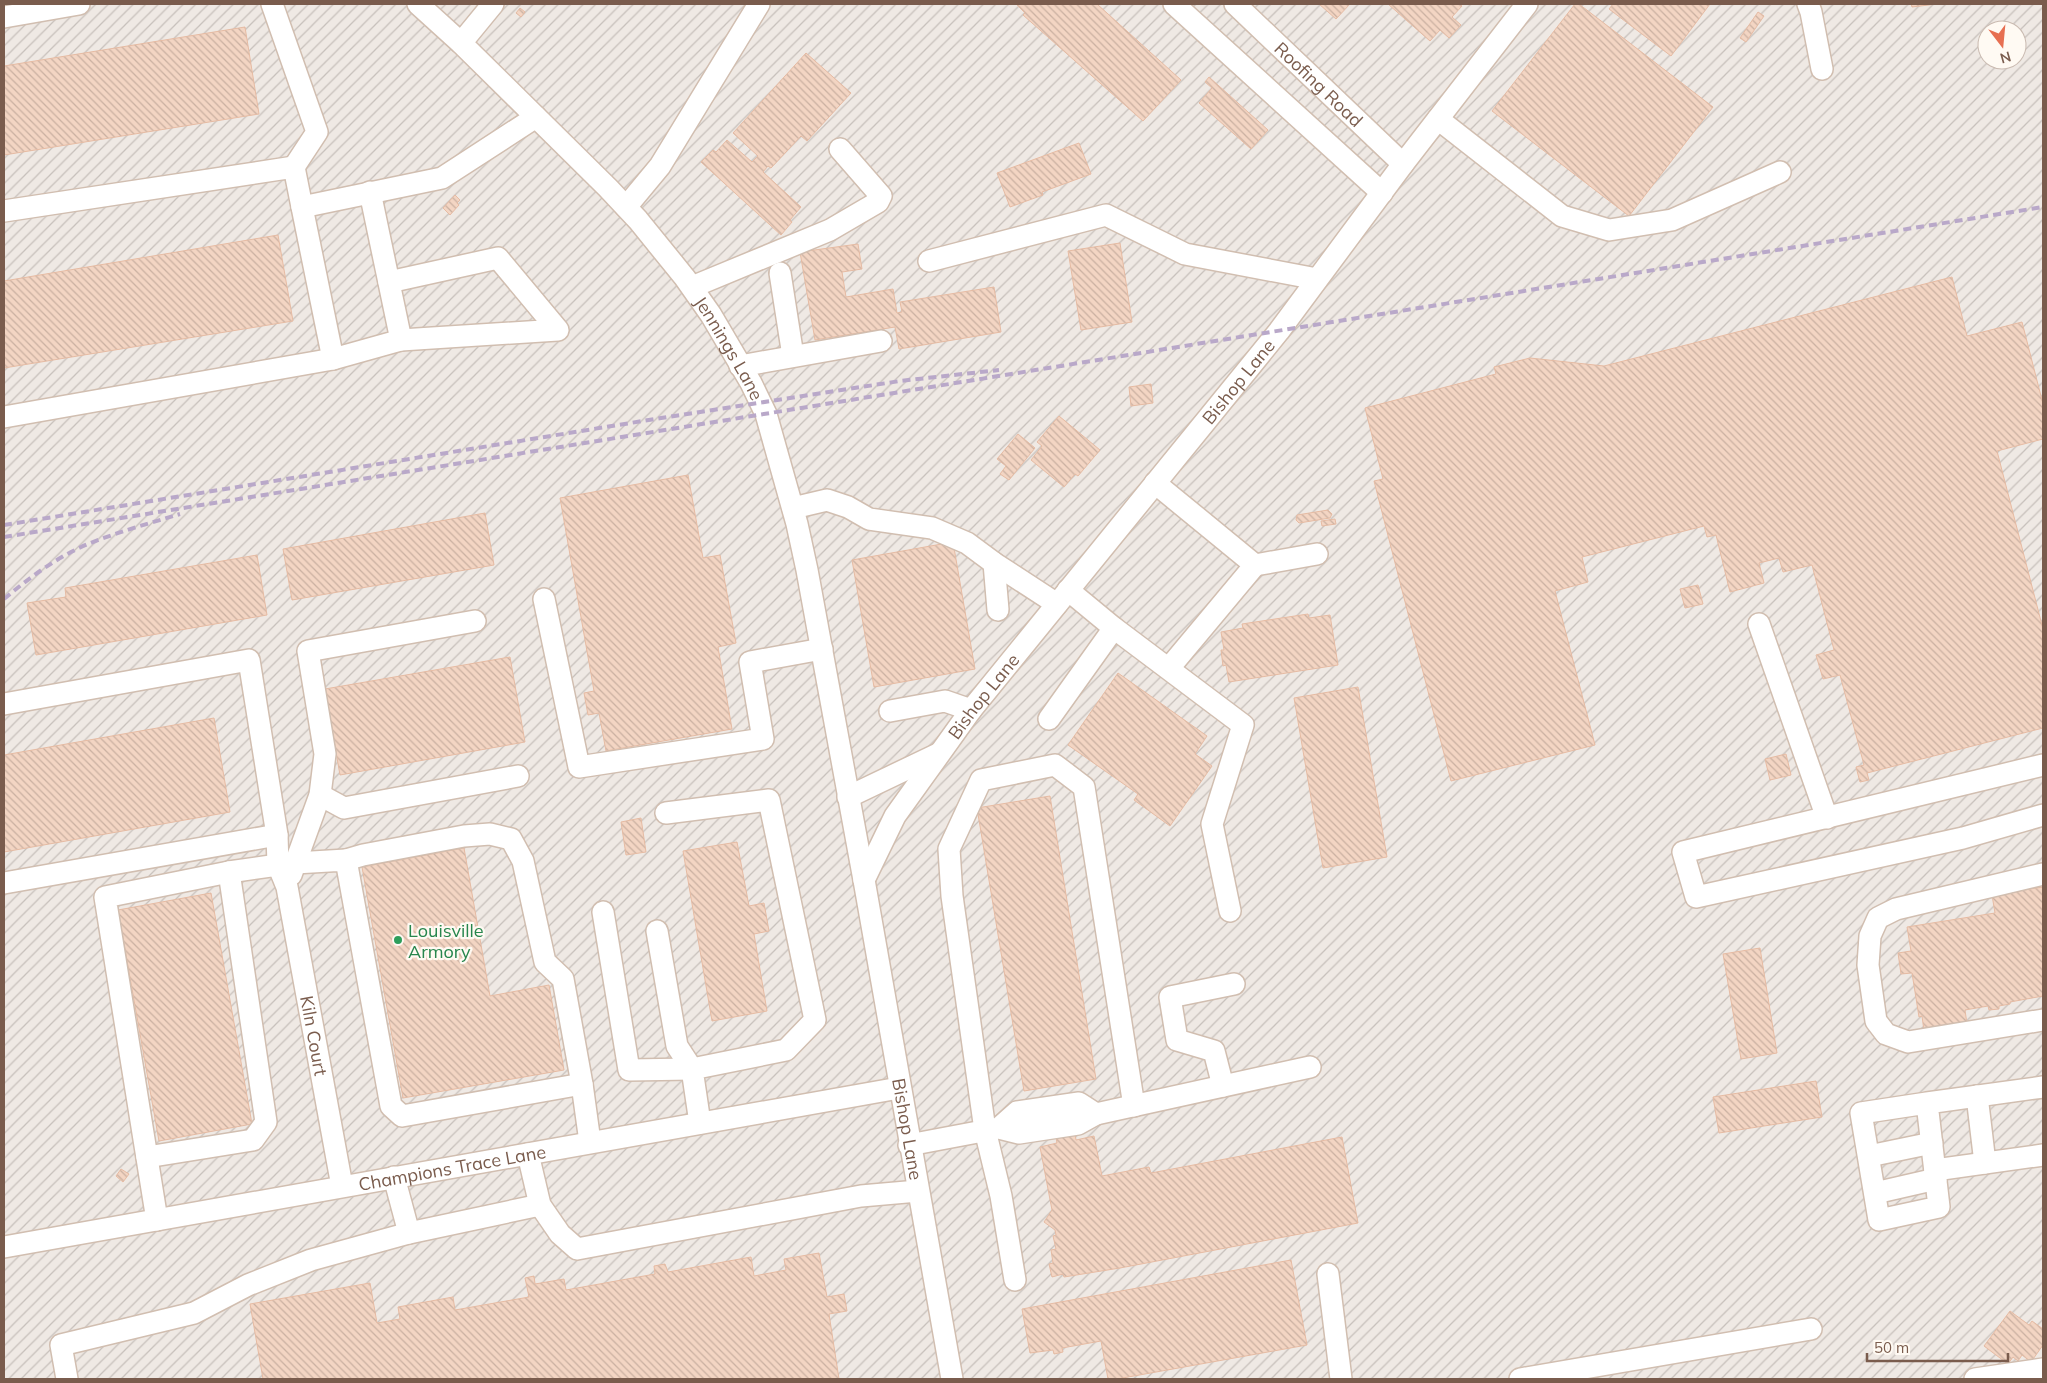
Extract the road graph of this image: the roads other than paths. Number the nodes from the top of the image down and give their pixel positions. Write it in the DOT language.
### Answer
graph roads {
  1 [pos="79,4"];
  2 [pos="272,4"];
  3 [pos="493,4"];
  4 [pos="759,4"];
  5 [pos="1174,4"];
  6 [pos="1234,4"];
  7 [pos="1527,4"];
  8 [pos="1808,4"];
  9 [pos="429,7"];
  10 [pos="4,17"];
  11 [pos="461,43"];
  12 [pos="1822,69"];
  13 [pos="536,117"];
  14 [pos="1438,119"];
  15 [pos="840,149"];
  16 [pos="1403,164"];
  17 [pos="294,167"];
  18 [pos="1780,172"];
  19 [pos="370,192"];
  20 [pos="1382,193"];
  21 [pos="302,207"];
  22 [pos="626,207"];
  23 [pos="4,211"];
  24 [pos="930,261"];
  25 [pos="780,273"];
  26 [pos="1318,279"];
  27 [pos="389,282"];
  28 [pos="692,288"];
  29 [pos="401,340"];
  30 [pos="881,341"];
  31 [pos="793,356"];
  32 [pos="333,359"];
  33 [pos="740,366"];
  34 [pos="4,416"];
  35 [pos="1155,483"];
  36 [pos="793,508"];
  37 [pos="1317,554"];
  38 [pos="994,563"];
  39 [pos="1255,565"];
  40 [pos="1063,597"];
  41 [pos="544,599"];
  42 [pos="998,610"];
  43 [pos="475,621"];
  44 [pos="1759,624"];
  45 [pos="1114,628"];
  46 [pos="822,649"];
  47 [pos="1169,668"];
  48 [pos="4,704"];
  49 [pos="971,710"];
  50 [pos="890,711"];
  51 [pos="1049,719"];
  52 [pos="942,752"];
  53 [pos="2043,765"];
  54 [pos="518,776"];
  55 [pos="320,795"];
  56 [pos="848,797"];
  57 [pos="666,812"];
  58 [pos="2043,815"];
  59 [pos="1828,818"];
  60 [pos="277,835"];
  61 [pos="346,860"];
  62 [pos="287,864"];
  63 [pos="229,872"];
  64 [pos="2043,874"];
  65 [pos="864,880"];
  66 [pos="4,883"];
  67 [pos="1230,911"];
  68 [pos="603,912"];
  69 [pos="657,931"];
  70 [pos="1234,984"];
  71 [pos="2043,1020"];
  72 [pos="1310,1067"];
  73 [pos="692,1070"];
  74 [pos="582,1084"];
  75 [pos="1223,1086"];
  76 [pos="2043,1087"];
  77 [pos="899,1088"];
  78 [pos="1977,1096"];
  79 [pos="1927,1103"];
  80 [pos="1134,1106"];
  81 [pos="700,1123"];
  82 [pos="992,1129"];
  83 [pos="590,1142"];
  84 [pos="1932,1143"];
  85 [pos="909,1145"];
  86 [pos="528,1154"];
  87 [pos="2043,1155"];
  88 [pos="1868,1156"];
  89 [pos="147,1158"];
  90 [pos="1984,1163"];
  91 [pos="1935,1174"];
  92 [pos="394,1177"];
  93 [pos="342,1186"];
  94 [pos="918,1191"];
  95 [pos="540,1205"];
  96 [pos="157,1220"];
  97 [pos="409,1233"];
  98 [pos="4,1247"];
  99 [pos="1328,1274"];
  100 [pos="1015,1280"];
  101 [pos="1811,1329"];
  102 [pos="2043,1369"];
  103 [pos="67,1379"];
  104 [pos="952,1379"];
  105 [pos="1341,1379"];
  106 [pos="1520,1379"];
  107 [pos="1975,1379"];
  1 -- 10 [label="street"];
  2 -- 17 [label="street"];
  3 -- 11 [label="street"];
  4 -- 22 [label="street"];
  5 -- 20 [label="street"];
  6 -- 16 [label="street, Roofing Road"];
  7 -- 14 [label="street, Bishop Lane"];
  8 -- 12 [label="street"];
  9 -- 11 [label="street, Jennings Lane"];
  11 -- 13 [label="street, Jennings Lane"];
  13 -- 19 [label="street"];
  13 -- 22 [label="street, Jennings Lane"];
  14 -- 16 [label="street, Bishop Lane"];
  14 -- 18 [label="street"];
  15 -- 28 [label="street"];
  16 -- 20 [label="street, Bishop Lane"];
  17 -- 21 [label="street"];
  17 -- 23 [label="street"];
  19 -- 21 [label="street"];
  19 -- 27 [label="street"];
  20 -- 26 [label="street, Bishop Lane"];
  21 -- 32 [label="street"];
  22 -- 28 [label="street, Jennings Lane"];
  24 -- 26 [label="street"];
  25 -- 31 [label="street"];
  26 -- 35 [label="street, Bishop Lane"];
  27 -- 29 [label="street"];
  27 -- 29 [label="street"];
  28 -- 33 [label="street, Jennings Lane"];
  29 -- 32 [label="street"];
  30 -- 31 [label="street"];
  31 -- 33 [label="street"];
  32 -- 34 [label="street"];
  33 -- 36 [label="street, Jennings Lane"];
  35 -- 39 [label="street"];
  35 -- 40 [label="street, Bishop Lane"];
  36 -- 38 [label="street"];
  36 -- 46 [label="street, Jennings Lane"];
  37 -- 39 [label="street"];
  38 -- 40 [label="street"];
  38 -- 42 [label="street"];
  39 -- 47 [label="street"];
  40 -- 45 [label="street"];
  40 -- 49 [label="street, Bishop Lane"];
  41 -- 46 [label="street"];
  43 -- 55 [label="street"];
  44 -- 59 [label="street"];
  45 -- 47 [label="street"];
  45 -- 51 [label="street"];
  46 -- 56 [label="street, Jennings Lane"];
  47 -- 67 [label="street"];
  48 -- 60 [label="street"];
  49 -- 50 [label="street"];
  49 -- 52 [label="street, Bishop Lane"];
  52 -- 56 [label="street, Bishop Lane"];
  52 -- 65 [label="street, Bishop Lane"];
  53 -- 59 [label="street"];
  54 -- 55 [label="street"];
  55 -- 62 [label="street"];
  56 -- 65 [label="street, Bishop Lane"];
  57 -- 73 [label="street"];
  58 -- 59 [label="street"];
  60 -- 62 [label="street"];
  60 -- 66 [label="street"];
  61 -- 62 [label="street"];
  61 -- 74 [label="street"];
  61 -- 74 [label="street"];
  62 -- 63 [label="street"];
  62 -- 93 [label="street, Kiln Court"];
  63 -- 89 [label="street"];
  63 -- 89 [label="street"];
  64 -- 71 [label="street"];
  65 -- 77 [label="street, Bishop Lane"];
  68 -- 73 [label="street"];
  69 -- 73 [label="street"];
  70 -- 75 [label="street"];
  72 -- 75 [label="street"];
  73 -- 81 [label="street"];
  74 -- 83 [label="street"];
  75 -- 80 [label="street"];
  76 -- 78 [label="street"];
  77 -- 81 [label="street, Champions Trace Lane"];
  77 -- 85 [label="street, Bishop Lane"];
  78 -- 79 [label="street"];
  78 -- 90 [label="street"];
  79 -- 84 [label="street"];
  79 -- 88 [label="street"];
  80 -- 82 [label="street"];
  80 -- 82 [label="street"];
  81 -- 83 [label="street, Champions Trace Lane"];
  82 -- 85 [label="street"];
  82 -- 100 [label="street"];
  83 -- 86 [label="street, Champions Trace Lane"];
  84 -- 88 [label="street"];
  84 -- 91 [label="street"];
  85 -- 94 [label="street, Bishop Lane"];
  86 -- 92 [label="street, Champions Trace Lane"];
  86 -- 95 [label="street"];
  87 -- 90 [label="street"];
  88 -- 91 [label="street"];
  89 -- 96 [label="street"];
  90 -- 91 [label="street"];
  92 -- 93 [label="street, Champions Trace Lane"];
  92 -- 97 [label="street"];
  93 -- 96 [label="street, Champions Trace Lane"];
  94 -- 95 [label="street"];
  94 -- 104 [label="street, Bishop Lane"];
  95 -- 97 [label="street"];
  96 -- 98 [label="street, Champions Trace Lane"];
  97 -- 103 [label="street"];
  99 -- 105 [label="street"];
  101 -- 106 [label="street"];
  102 -- 107 [label="street"];
}
